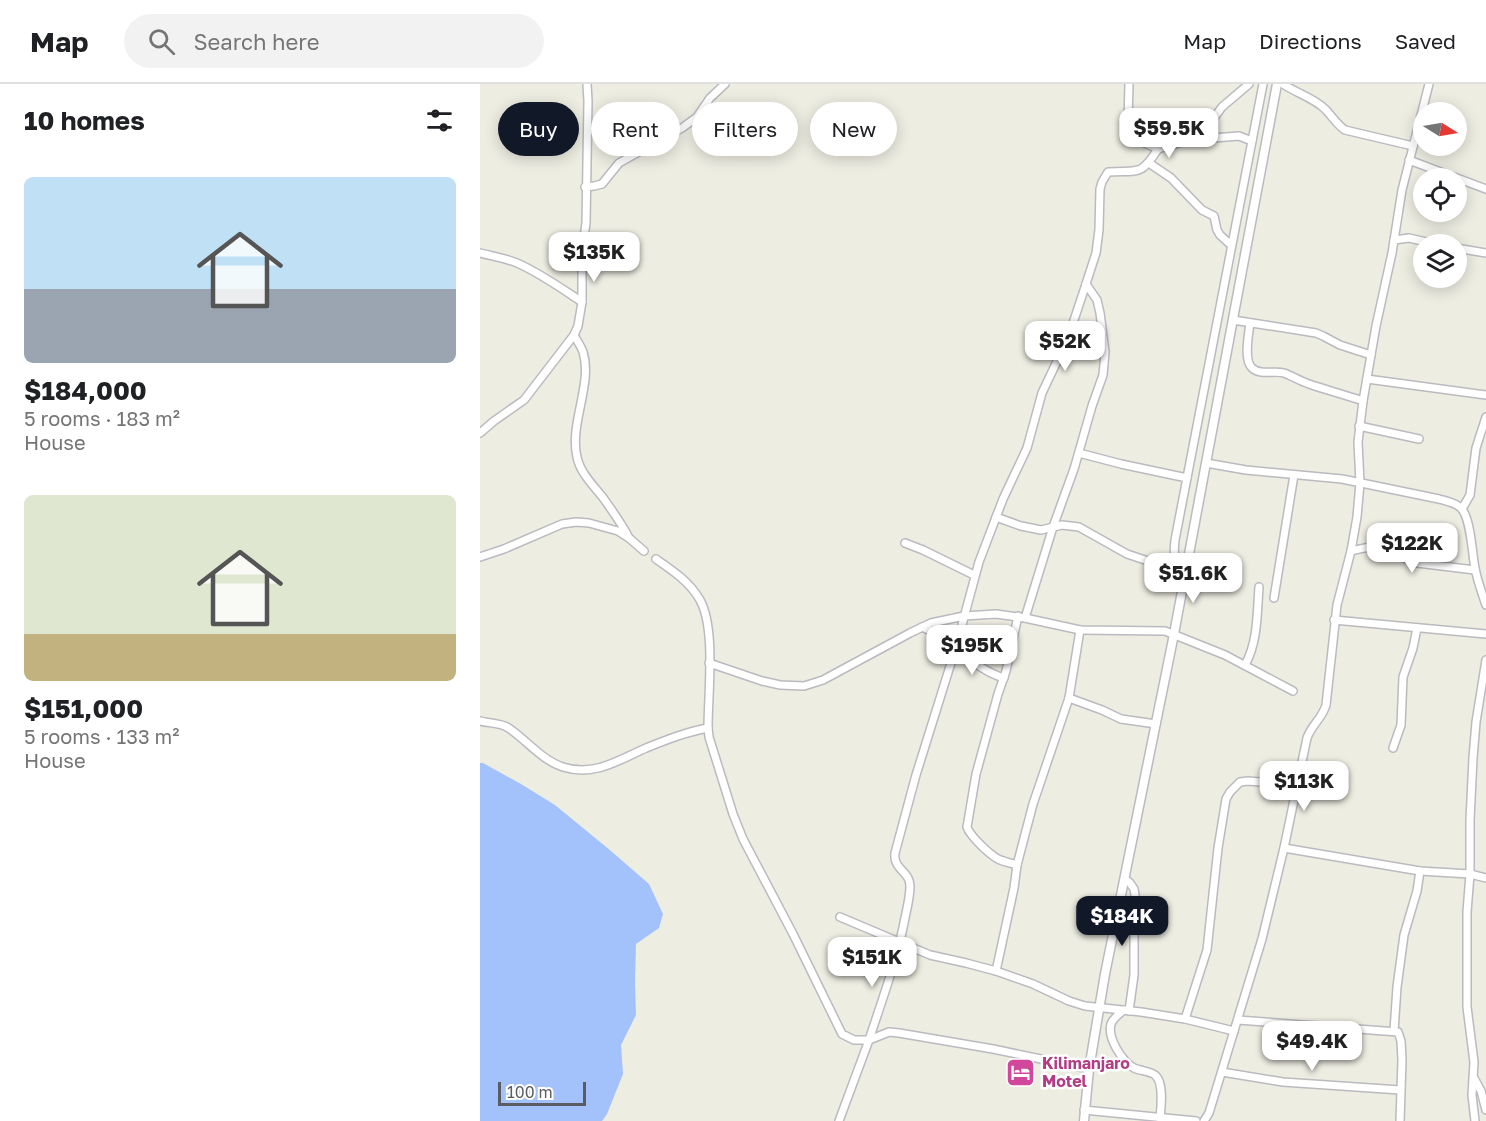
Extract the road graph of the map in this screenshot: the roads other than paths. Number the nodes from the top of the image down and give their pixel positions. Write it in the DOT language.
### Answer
graph roads {
  1 [pos="587,84"];
  2 [pos="725,84"];
  3 [pos="1129,84"];
  4 [pos="1248,84"];
  5 [pos="1263,84"];
  6 [pos="1277,84"];
  7 [pos="1283,84"];
  8 [pos="1430,84"];
  9 [pos="1425,102"];
  10 [pos="1203,133"];
  11 [pos="1252,141"];
  12 [pos="1413,146"];
  13 [pos="1158,149"];
  14 [pos="1410,160"];
  15 [pos="1149,164"];
  16 [pos="585,187"];
  17 [pos="1486,189"];
  18 [pos="1413,239"];
  19 [pos="1394,240"];
  20 [pos="1231,245"];
  21 [pos="1467,250"];
  22 [pos="480,253"];
  23 [pos="1486,253"];
  24 [pos="1086,284"];
  25 [pos="582,302"];
  26 [pos="1233,320"];
  27 [pos="1250,323"];
  28 [pos="574,335"];
  29 [pos="1371,355"];
  30 [pos="1367,379"];
  31 [pos="1486,395"];
  32 [pos="1363,401"];
  33 [pos="1486,417"];
  34 [pos="1359,426"];
  35 [pos="480,433"];
  36 [pos="1419,439"];
  37 [pos="1079,453"];
  38 [pos="1206,463"];
  39 [pos="1294,475"];
  40 [pos="1187,478"];
  41 [pos="1360,483"];
  42 [pos="1462,509"];
  43 [pos="996,517"];
  44 [pos="1053,527"];
  45 [pos="629,538"];
  46 [pos="905,543"];
  47 [pos="480,551"];
  48 [pos="644,551"];
  49 [pos="1351,551"];
  50 [pos="484,556"];
  51 [pos="656,559"];
  52 [pos="1175,564"];
  53 [pos="1475,570"];
  54 [pos="974,575"];
  55 [pos="1184,581"];
  56 [pos="1259,587"];
  57 [pos="1274,598"];
  58 [pos="1486,605"];
  59 [pos="964,616"];
  60 [pos="1022,617"];
  61 [pos="1334,620"];
  62 [pos="922,627"];
  63 [pos="1417,628"];
  64 [pos="1080,630"];
  65 [pos="1174,634"];
  66 [pos="1486,634"];
  67 [pos="956,647"];
  68 [pos="1486,660"];
  69 [pos="709,663"];
  70 [pos="1245,665"];
  71 [pos="1004,678"];
  72 [pos="1293,691"];
  73 [pos="1069,698"];
  74 [pos="480,721"];
  75 [pos="1156,724"];
  76 [pos="708,728"];
  77 [pos="1393,748"];
  78 [pos="1297,785"];
  79 [pos="1284,848"];
  80 [pos="1017,865"];
  81 [pos="1420,871"];
  82 [pos="1470,874"];
  83 [pos="1486,878"];
  84 [pos="1125,879"];
  85 [pos="840,917"];
  86 [pos="900,943"];
  87 [pos="996,971"];
  88 [pos="1098,1008"];
  89 [pos="1126,1010"];
  90 [pos="1185,1019"];
  91 [pos="1238,1020"];
  92 [pos="1234,1031"];
  93 [pos="1394,1031"];
  94 [pos="869,1040"];
  95 [pos="1089,1069"];
  96 [pos="1222,1072"];
  97 [pos="1473,1076"];
  98 [pos="1400,1090"];
  99 [pos="1084,1110"];
  100 [pos="1486,1110"];
  101 [pos="1160,1118"];
  102 [pos="839,1121"];
  103 [pos="1084,1121"];
  104 [pos="1196,1121"];
  105 [pos="1204,1121"];
  106 [pos="1400,1121"];
  107 [pos="1475,1121"];
  1 -- 16 [label="street"];
  2 -- 16 [label="street"];
  3 -- 13 [label="street"];
  4 -- 10 [label="street"];
  5 -- 11 [label="street"];
  6 -- 26 [label="street"];
  7 -- 12 [label="street"];
  8 -- 9 [label="street"];
  10 -- 11 [label="street"];
  10 -- 13 [label="street"];
  11 -- 20 [label="street"];
  12 -- 14 [label="street"];
  13 -- 15 [label="street"];
  14 -- 17 [label="street"];
  14 -- 19 [label="street"];
  15 -- 20 [label="street"];
  15 -- 24 [label="street"];
  16 -- 25 [label="street"];
  18 -- 19 [label="street"];
  19 -- 29 [label="street"];
  20 -- 40 [label="street"];
  21 -- 23 [label="street"];
  22 -- 25 [label="street"];
  24 -- 37 [label="street"];
  24 -- 43 [label="street"];
  25 -- 28 [label="street"];
  26 -- 27 [label="street"];
  26 -- 38 [label="street"];
  27 -- 29 [label="street"];
  27 -- 32 [label="street"];
  28 -- 35 [label="street"];
  28 -- 45 [label="street"];
  29 -- 30 [label="street"];
  30 -- 31 [label="street"];
  30 -- 32 [label="street"];
  32 -- 34 [label="street"];
  33 -- 42 [label="street"];
  34 -- 36 [label="street"];
  34 -- 41 [label="street"];
  37 -- 40 [label="street"];
  37 -- 44 [label="street"];
  38 -- 39 [label="street"];
  38 -- 55 [label="street"];
  39 -- 41 [label="street"];
  39 -- 57 [label="street"];
  40 -- 52 [label="street"];
  41 -- 42 [label="street"];
  41 -- 49 [label="street"];
  42 -- 53 [label="street"];
  43 -- 44 [label="street"];
  43 -- 54 [label="street"];
  44 -- 52 [label="street"];
  44 -- 60 [label="street"];
  45 -- 48 [label="street"];
  45 -- 50 [label="street"];
  46 -- 54 [label="street"];
  47 -- 50 [label="street"];
  49 -- 53 [label="street"];
  49 -- 61 [label="street"];
  51 -- 69 [label="street"];
  52 -- 55 [label="street"];
  53 -- 58 [label="street"];
  54 -- 59 [label="street"];
  55 -- 65 [label="street"];
  56 -- 70 [label="street"];
  59 -- 60 [label="street"];
  59 -- 62 [label="street"];
  59 -- 67 [label="street"];
  60 -- 64 [label="street"];
  60 -- 71 [label="street"];
  61 -- 63 [label="street"];
  61 -- 78 [label="street"];
  62 -- 67 [label="street"];
  62 -- 69 [label="street"];
  63 -- 66 [label="street"];
  63 -- 77 [label="street"];
  64 -- 65 [label="street"];
  64 -- 73 [label="street"];
  65 -- 70 [label="street"];
  65 -- 75 [label="street"];
  67 -- 71 [label="street"];
  67 -- 86 [label="street"];
  68 -- 82 [label="street"];
  69 -- 76 [label="street"];
  70 -- 72 [label="street"];
  71 -- 80 [label="street"];
  73 -- 75 [label="street"];
  73 -- 80 [label="street"];
  74 -- 76 [label="street"];
  75 -- 84 [label="street"];
  76 -- 94 [label="street"];
  78 -- 79 [label="street"];
  78 -- 90 [label="street"];
  79 -- 81 [label="street"];
  79 -- 91 [label="street"];
  80 -- 87 [label="street"];
  81 -- 82 [label="street"];
  81 -- 93 [label="street"];
  82 -- 83 [label="street"];
  82 -- 97 [label="street"];
  84 -- 88 [label="street"];
  84 -- 89 [label="street"];
  85 -- 86 [label="street"];
  86 -- 87 [label="street"];
  86 -- 94 [label="street"];
  87 -- 88 [label="street"];
  88 -- 89 [label="street"];
  88 -- 95 [label="street"];
  89 -- 90 [label="street"];
  89 -- 101 [label="street"];
  90 -- 92 [label="street"];
  91 -- 92 [label="street"];
  91 -- 93 [label="street"];
  92 -- 96 [label="street"];
  93 -- 98 [label="street"];
  94 -- 95 [label="street"];
  94 -- 102 [label="street"];
  95 -- 99 [label="street"];
  96 -- 98 [label="street"];
  96 -- 105 [label="street"];
  97 -- 100 [label="street"];
  97 -- 107 [label="street"];
  98 -- 106 [label="street"];
  99 -- 101 [label="street"];
  99 -- 103 [label="street"];
  101 -- 104 [label="street"];
}
